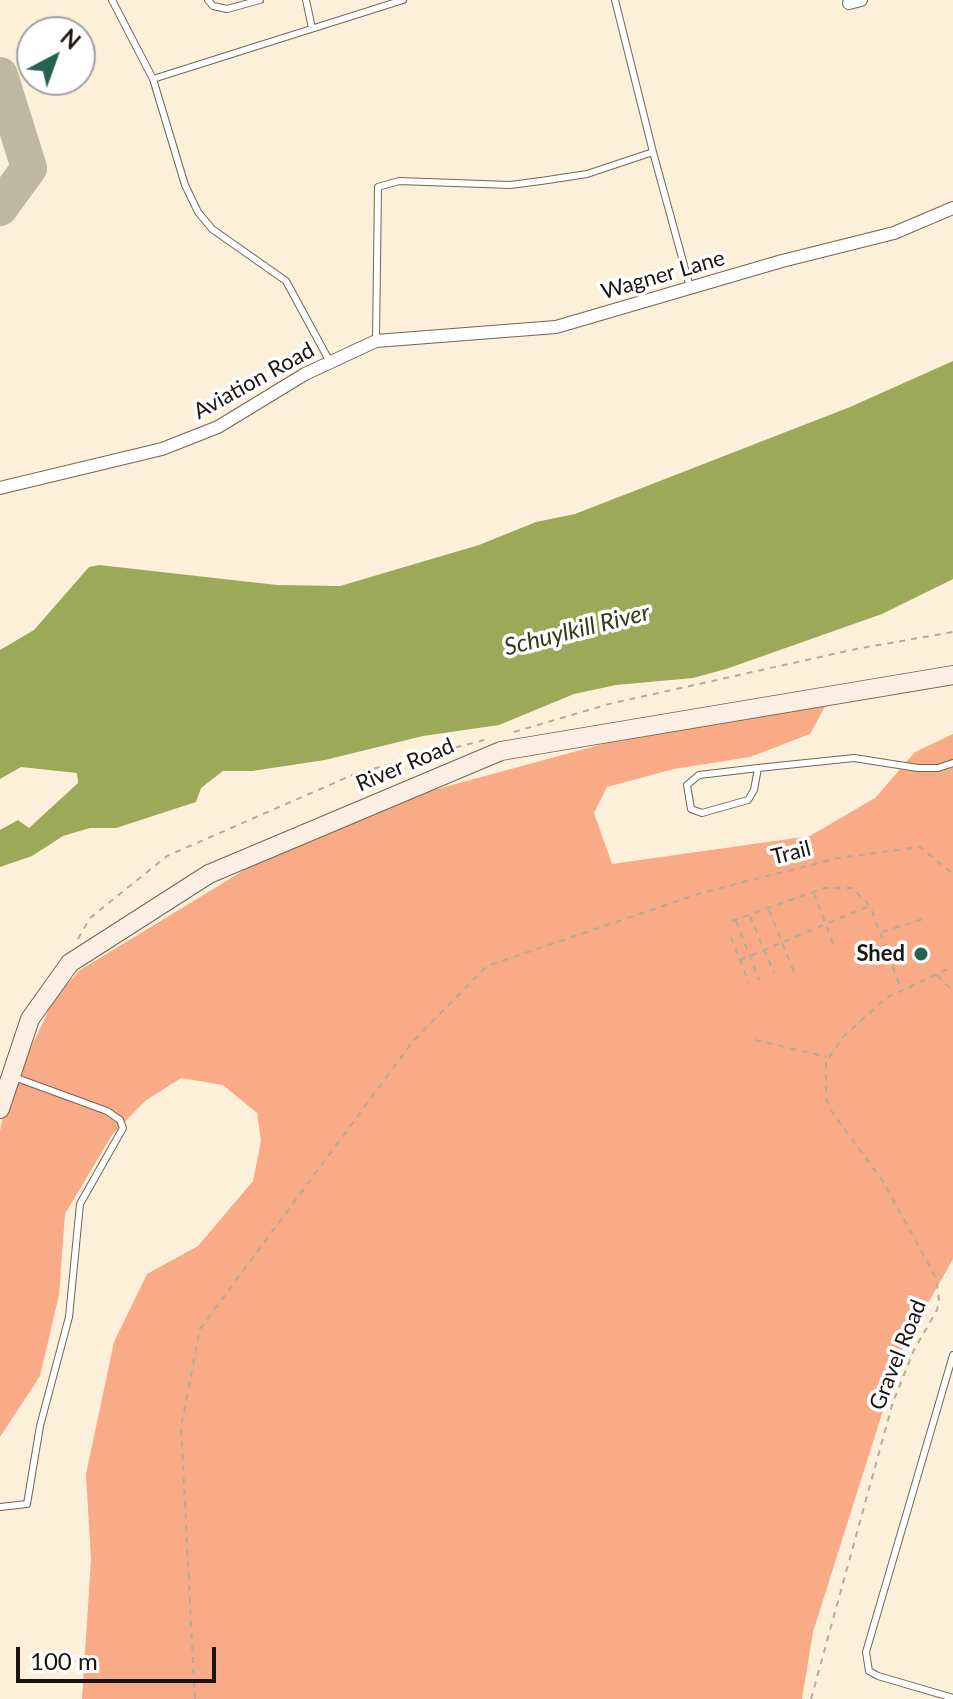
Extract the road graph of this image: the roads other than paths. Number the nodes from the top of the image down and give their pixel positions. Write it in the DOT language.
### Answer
graph roads {
  1 [pos="112,0"];
  2 [pos="208,0"];
  3 [pos="260,0"];
  4 [pos="306,0"];
  5 [pos="403,0"];
  6 [pos="615,0"];
  7 [pos="312,28"];
  8 [pos="153,79"];
  9 [pos="653,152"];
  10 [pos="953,208"];
  11 [pos="690,288"];
  12 [pos="376,341"];
  13 [pos="330,362"];
  14 [pos="0,488"];
  15 [pos="953,675"];
  16 [pos="953,763"];
  17 [pos="758,768"];
  18 [pos="11,1076"];
  19 [pos="0,1109"];
  20 [pos="953,1355"];
  21 [pos="0,1507"];
  22 [pos="953,1698"];
  1 -- 8 [label="lane"];
  2 -- 3 [label="lane"];
  4 -- 7 [label="lane"];
  5 -- 7 [label="lane"];
  6 -- 9 [label="lane"];
  7 -- 8 [label="lane"];
  8 -- 13 [label="lane"];
  9 -- 11 [label="lane"];
  9 -- 12 [label="lane"];
  10 -- 11 [label="street, Wagner Lane"];
  11 -- 12 [label="street, Wagner Lane"];
  12 -- 13 [label="street, Aviation Road"];
  13 -- 14 [label="street, Aviation Road"];
  15 -- 18 [label="street, River Road"];
  16 -- 17 [label="lane"];
  17 -- 17 [label="lane"];
  18 -- 19 [label="street, River Road"];
  18 -- 21 [label="lane"];
  20 -- 22 [label="lane"];
}
